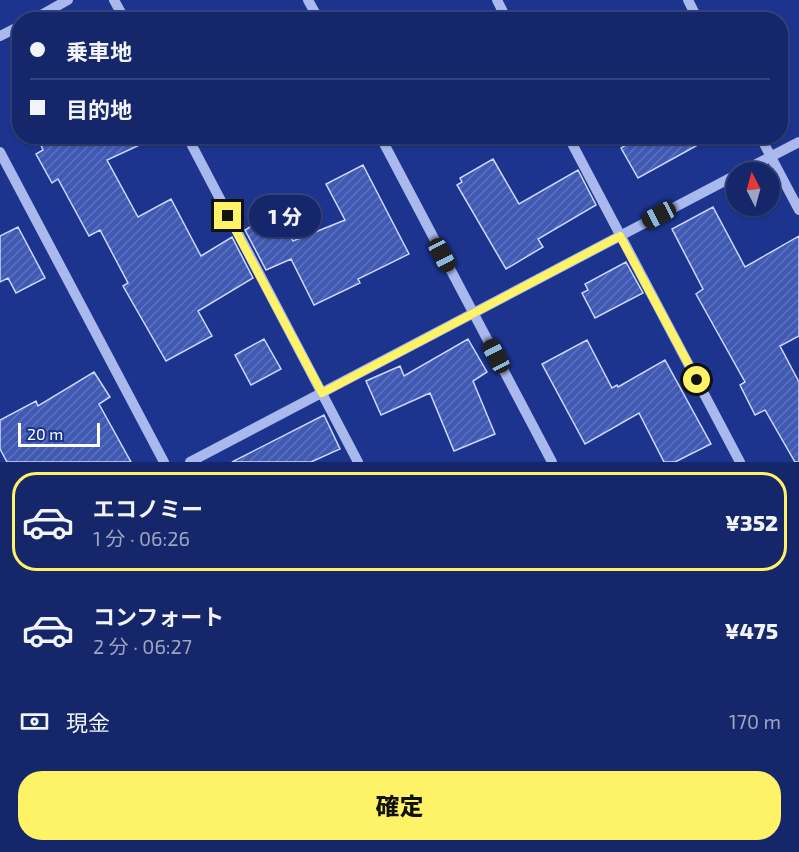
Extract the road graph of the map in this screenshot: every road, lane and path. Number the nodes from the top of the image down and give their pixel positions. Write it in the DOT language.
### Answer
graph roads {
  1 [pos="68,0"];
  2 [pos="46,12"];
  3 [pos="799,142"];
  4 [pos="191,144"];
  5 [pos="384,144"];
  6 [pos="572,144"];
  7 [pos="764,144"];
  8 [pos="0,152"];
  9 [pos="771,157"];
  10 [pos="761,162"];
  11 [pos="726,180"];
  12 [pos="799,210"];
  13 [pos="620,236"];
  14 [pos="474,314"];
  15 [pos="322,393"];
  16 [pos="164,462"];
  17 [pos="190,462"];
  18 [pos="358,462"];
  19 [pos="552,462"];
  20 [pos="740,462"];
  1 -- 2 [label="street"];
  3 -- 9 [label="street"];
  4 -- 15 [label="street"];
  5 -- 14 [label="street"];
  6 -- 13 [label="street"];
  7 -- 9 [label="street"];
  8 -- 16 [label="street"];
  9 -- 10 [label="street"];
  9 -- 12 [label="street"];
  11 -- 13 [label="street"];
  13 -- 14 [label="street"];
  13 -- 20 [label="street"];
  14 -- 15 [label="street"];
  14 -- 19 [label="street"];
  15 -- 17 [label="street"];
  15 -- 18 [label="street"];
}
